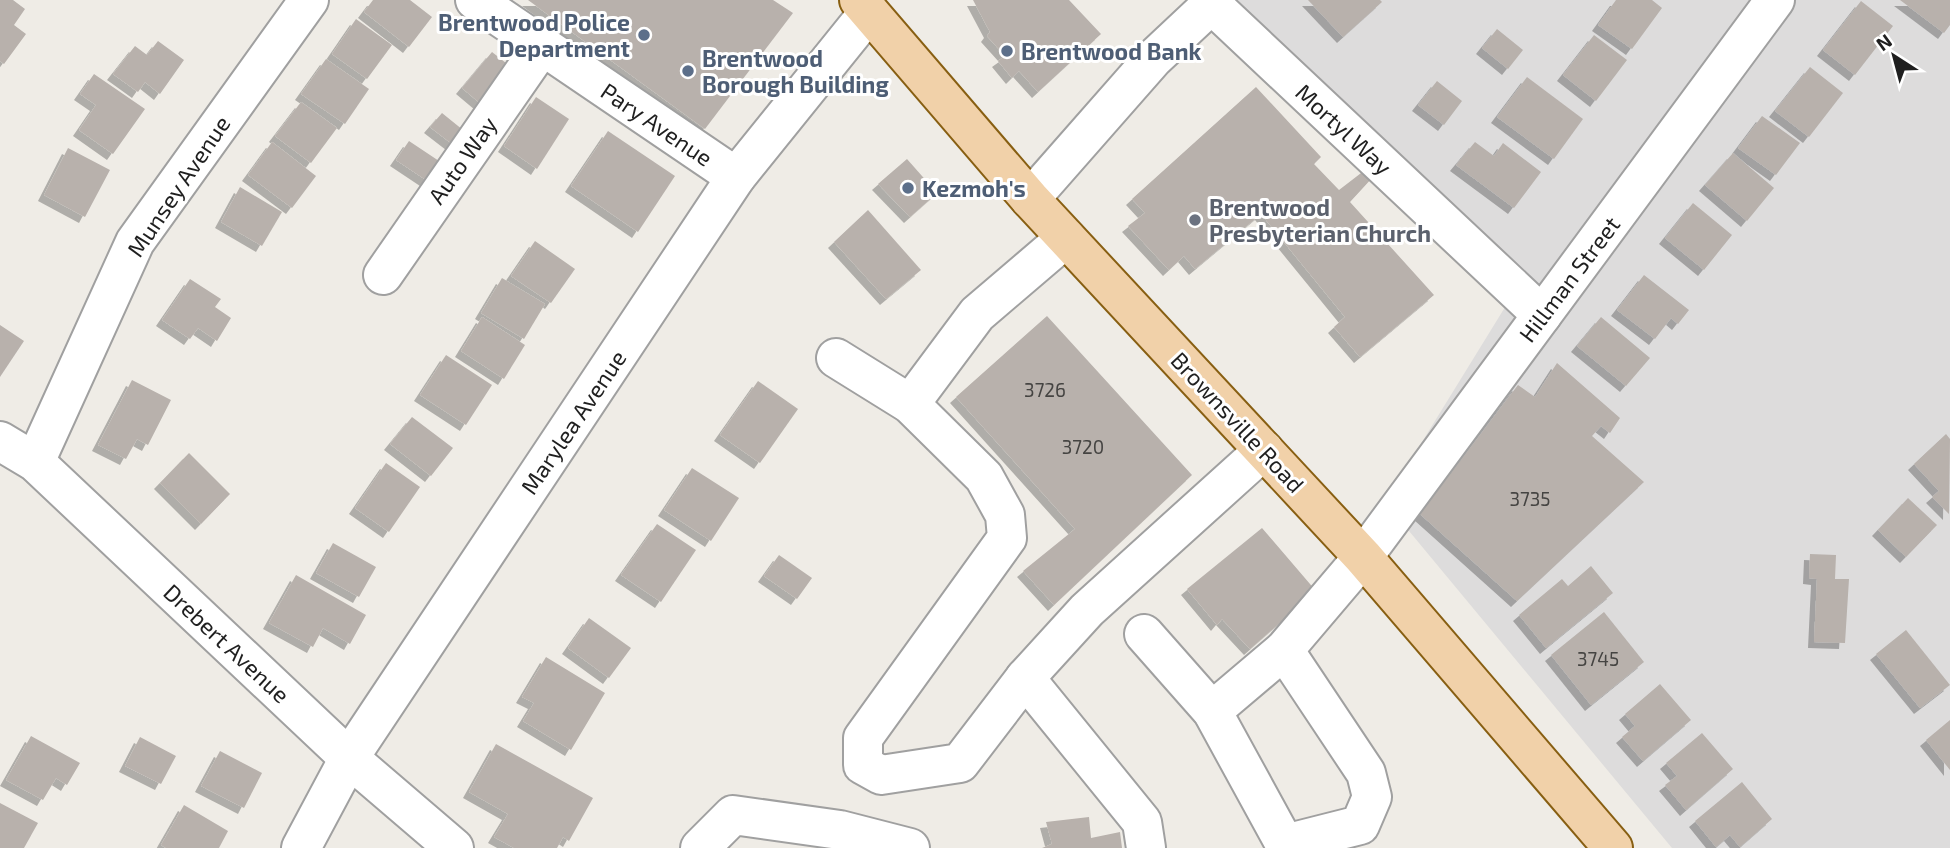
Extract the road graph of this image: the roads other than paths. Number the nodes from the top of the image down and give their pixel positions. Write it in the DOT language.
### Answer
graph roads {
  1 [pos="309,0"];
  2 [pos="475,0"];
  3 [pos="1774,0"];
  4 [pos="1211,1"];
  5 [pos="864,6"];
  6 [pos="542,46"];
  7 [pos="736,177"];
  8 [pos="1030,199"];
  9 [pos="1066,238"];
  10 [pos="383,275"];
  11 [pos="1542,315"];
  12 [pos="836,358"];
  13 [pos="910,404"];
  14 [pos="0,441"];
  15 [pos="1264,450"];
  16 [pos="35,462"];
  17 [pos="1363,557"];
  18 [pos="1144,634"];
  19 [pos="1284,650"];
  20 [pos="1025,678"];
  21 [pos="1212,711"];
  22 [pos="349,758"];
  23 [pos="1600,844"];
  24 [pos="1286,846"];
  25 [pos="301,848"];
  26 [pos="454,848"];
  27 [pos="700,848"];
  28 [pos="910,848"];
  29 [pos="1146,848"];
  1 -- 16 [label="street, Munsey Avenue"];
  2 -- 6 [label="street, Pary Avenue"];
  3 -- 11 [label="street, Hillman Street"];
  4 -- 8 [label="street"];
  4 -- 11 [label="street, Mortyl Way"];
  5 -- 7 [label="street, Marylea Avenue"];
  5 -- 8 [label="main road, Brownsville Road"];
  6 -- 7 [label="street, Pary Avenue"];
  6 -- 10 [label="street, Auto Way"];
  7 -- 22 [label="street, Marylea Avenue"];
  8 -- 9 [label="main road, Brownsville Road"];
  9 -- 13 [label="street"];
  9 -- 15 [label="main road, Brownsville Road"];
  11 -- 17 [label="street, Hillman Street"];
  12 -- 13 [label="street"];
  13 -- 20 [label="street"];
  14 -- 16 [label="street, Drebert Avenue"];
  15 -- 17 [label="main road, Brownsville Road"];
  15 -- 20 [label="street"];
  16 -- 22 [label="street, Drebert Avenue"];
  17 -- 19 [label="street, Hillman Street"];
  17 -- 23 [label="main road, Brownsville Road"];
  18 -- 21 [label="street"];
  19 -- 21 [label="street, Hillman Street"];
  19 -- 24 [label="street"];
  20 -- 29 [label="street"];
  21 -- 24 [label="street"];
  22 -- 25 [label="street, Marylea Avenue"];
  22 -- 26 [label="street, Drebert Avenue"];
  27 -- 28 [label="street"];
}
